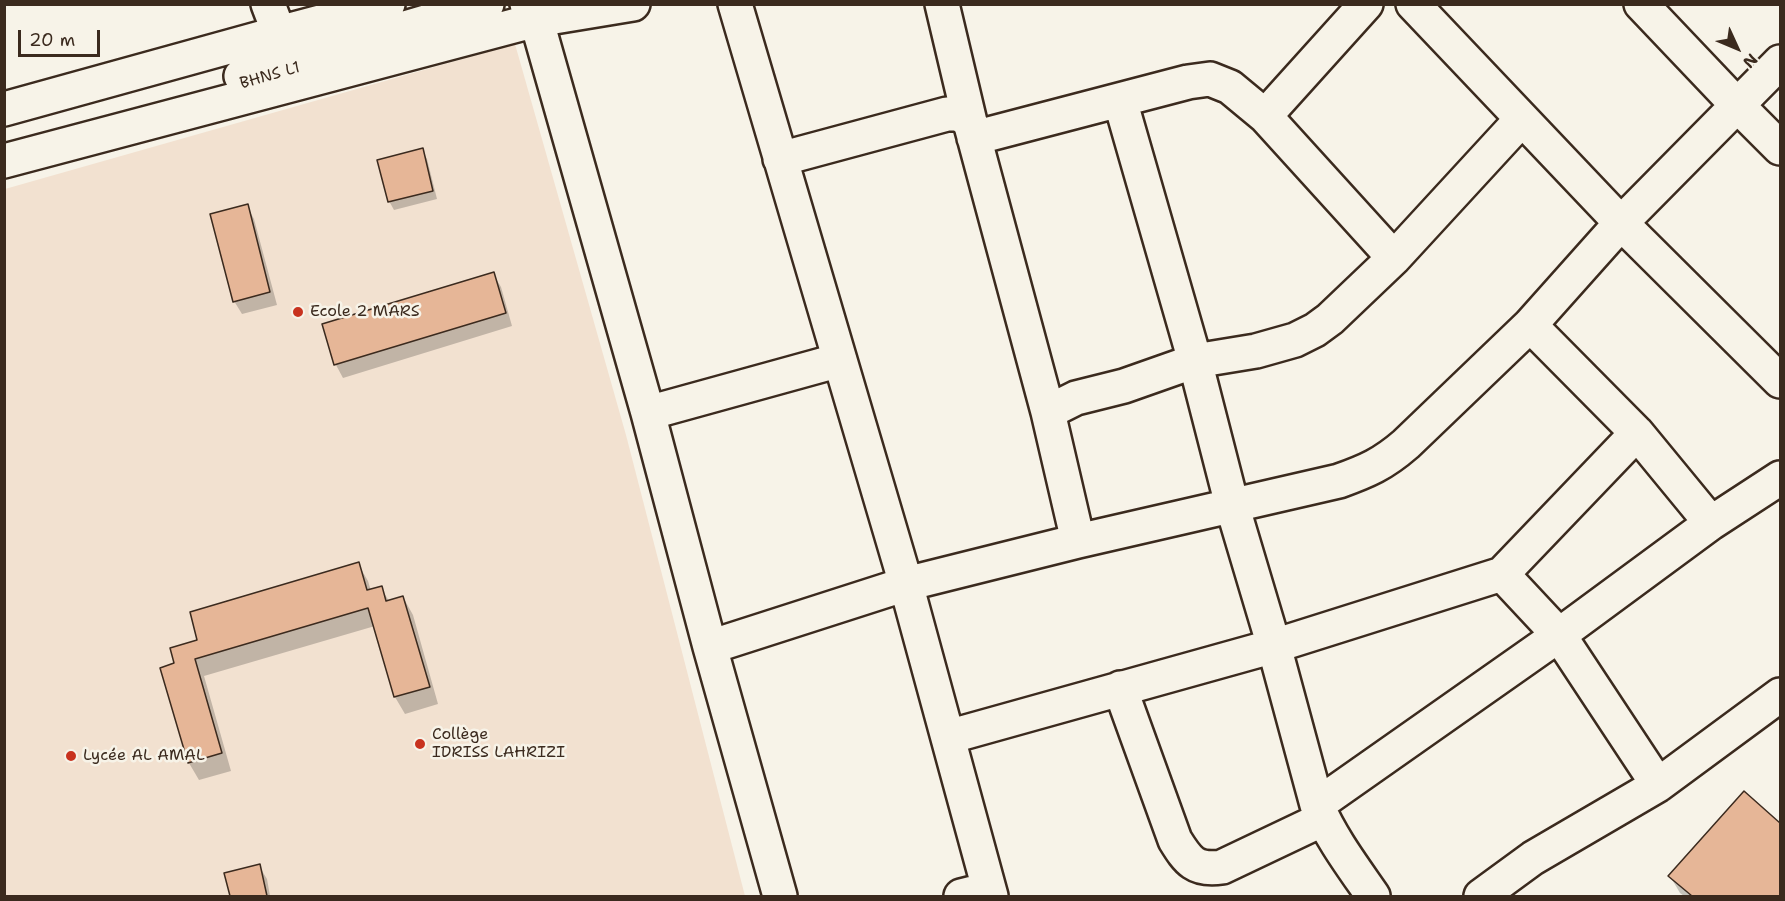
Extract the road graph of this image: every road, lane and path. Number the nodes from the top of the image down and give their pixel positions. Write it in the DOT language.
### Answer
graph roads {
  1 [pos="388,4"];
  2 [pos="487,4"];
  3 [pos="633,4"];
  4 [pos="735,4"];
  5 [pos="942,4"];
  6 [pos="1366,4"];
  7 [pos="1641,4"];
  8 [pos="1422,7"];
  9 [pos="532,9"];
  10 [pos="273,19"];
  11 [pos="1780,62"];
  12 [pos="1120,100"];
  13 [pos="1737,105"];
  14 [pos="4,109"];
  15 [pos="1265,116"];
  16 [pos="1521,120"];
  17 [pos="972,130"];
  18 [pos="4,144"];
  19 [pos="1780,148"];
  20 [pos="4,152"];
  21 [pos="780,159"];
  22 [pos="4,161"];
  23 [pos="1621,223"];
  24 [pos="1394,258"];
  25 [pos="1530,324"];
  26 [pos="840,360"];
  27 [pos="1195,361"];
  28 [pos="1780,381"];
  29 [pos="1048,412"];
  30 [pos="648,413"];
  31 [pos="1637,433"];
  32 [pos="1780,478"];
  33 [pos="1232,505"];
  34 [pos="1711,523"];
  35 [pos="1078,541"];
  36 [pos="1502,574"];
  37 [pos="906,584"];
  38 [pos="1559,635"];
  39 [pos="1274,646"];
  40 [pos="710,647"];
  41 [pos="1120,688"];
  42 [pos="1780,695"];
  43 [pos="948,737"];
  44 [pos="1658,785"];
  45 [pos="1320,812"];
  46 [pos="980,894"];
  47 [pos="780,897"];
  48 [pos="1373,897"];
  49 [pos="1481,897"];
  1 -- 10 [label="street"];
  2 -- 18 [label="street, BHNS L1"];
  3 -- 9 [label="street"];
  4 -- 21 [label="street"];
  5 -- 17 [label="street"];
  6 -- 15 [label="street"];
  7 -- 13 [label="street"];
  8 -- 16 [label="street"];
  9 -- 20 [label="street, BHNS L1"];
  9 -- 22 [label="street"];
  9 -- 30 [label="street"];
  10 -- 14 [label="street"];
  11 -- 13 [label="street"];
  12 -- 15 [label="street"];
  12 -- 17 [label="street"];
  12 -- 27 [label="street"];
  13 -- 19 [label="street"];
  13 -- 23 [label="street"];
  15 -- 24 [label="street"];
  16 -- 23 [label="street"];
  16 -- 24 [label="street"];
  17 -- 21 [label="street"];
  17 -- 29 [label="street"];
  21 -- 26 [label="street"];
  23 -- 25 [label="street"];
  23 -- 28 [label="street"];
  24 -- 27 [label="street"];
  25 -- 31 [label="street"];
  25 -- 33 [label="street"];
  26 -- 30 [label="street"];
  26 -- 37 [label="street"];
  27 -- 29 [label="street"];
  27 -- 33 [label="street"];
  29 -- 35 [label="street"];
  30 -- 40 [label="street"];
  31 -- 34 [label="street"];
  31 -- 36 [label="street"];
  32 -- 34 [label="street"];
  33 -- 35 [label="street"];
  33 -- 39 [label="street"];
  34 -- 38 [label="street"];
  35 -- 37 [label="street"];
  36 -- 38 [label="street"];
  36 -- 39 [label="street"];
  37 -- 40 [label="street"];
  37 -- 43 [label="street"];
  38 -- 44 [label="street"];
  38 -- 45 [label="street"];
  39 -- 41 [label="street"];
  39 -- 45 [label="street"];
  40 -- 47 [label="street"];
  41 -- 43 [label="street"];
  41 -- 45 [label="street"];
  42 -- 44 [label="street"];
  43 -- 46 [label="street"];
  44 -- 49 [label="street"];
  45 -- 48 [label="street"];
}
